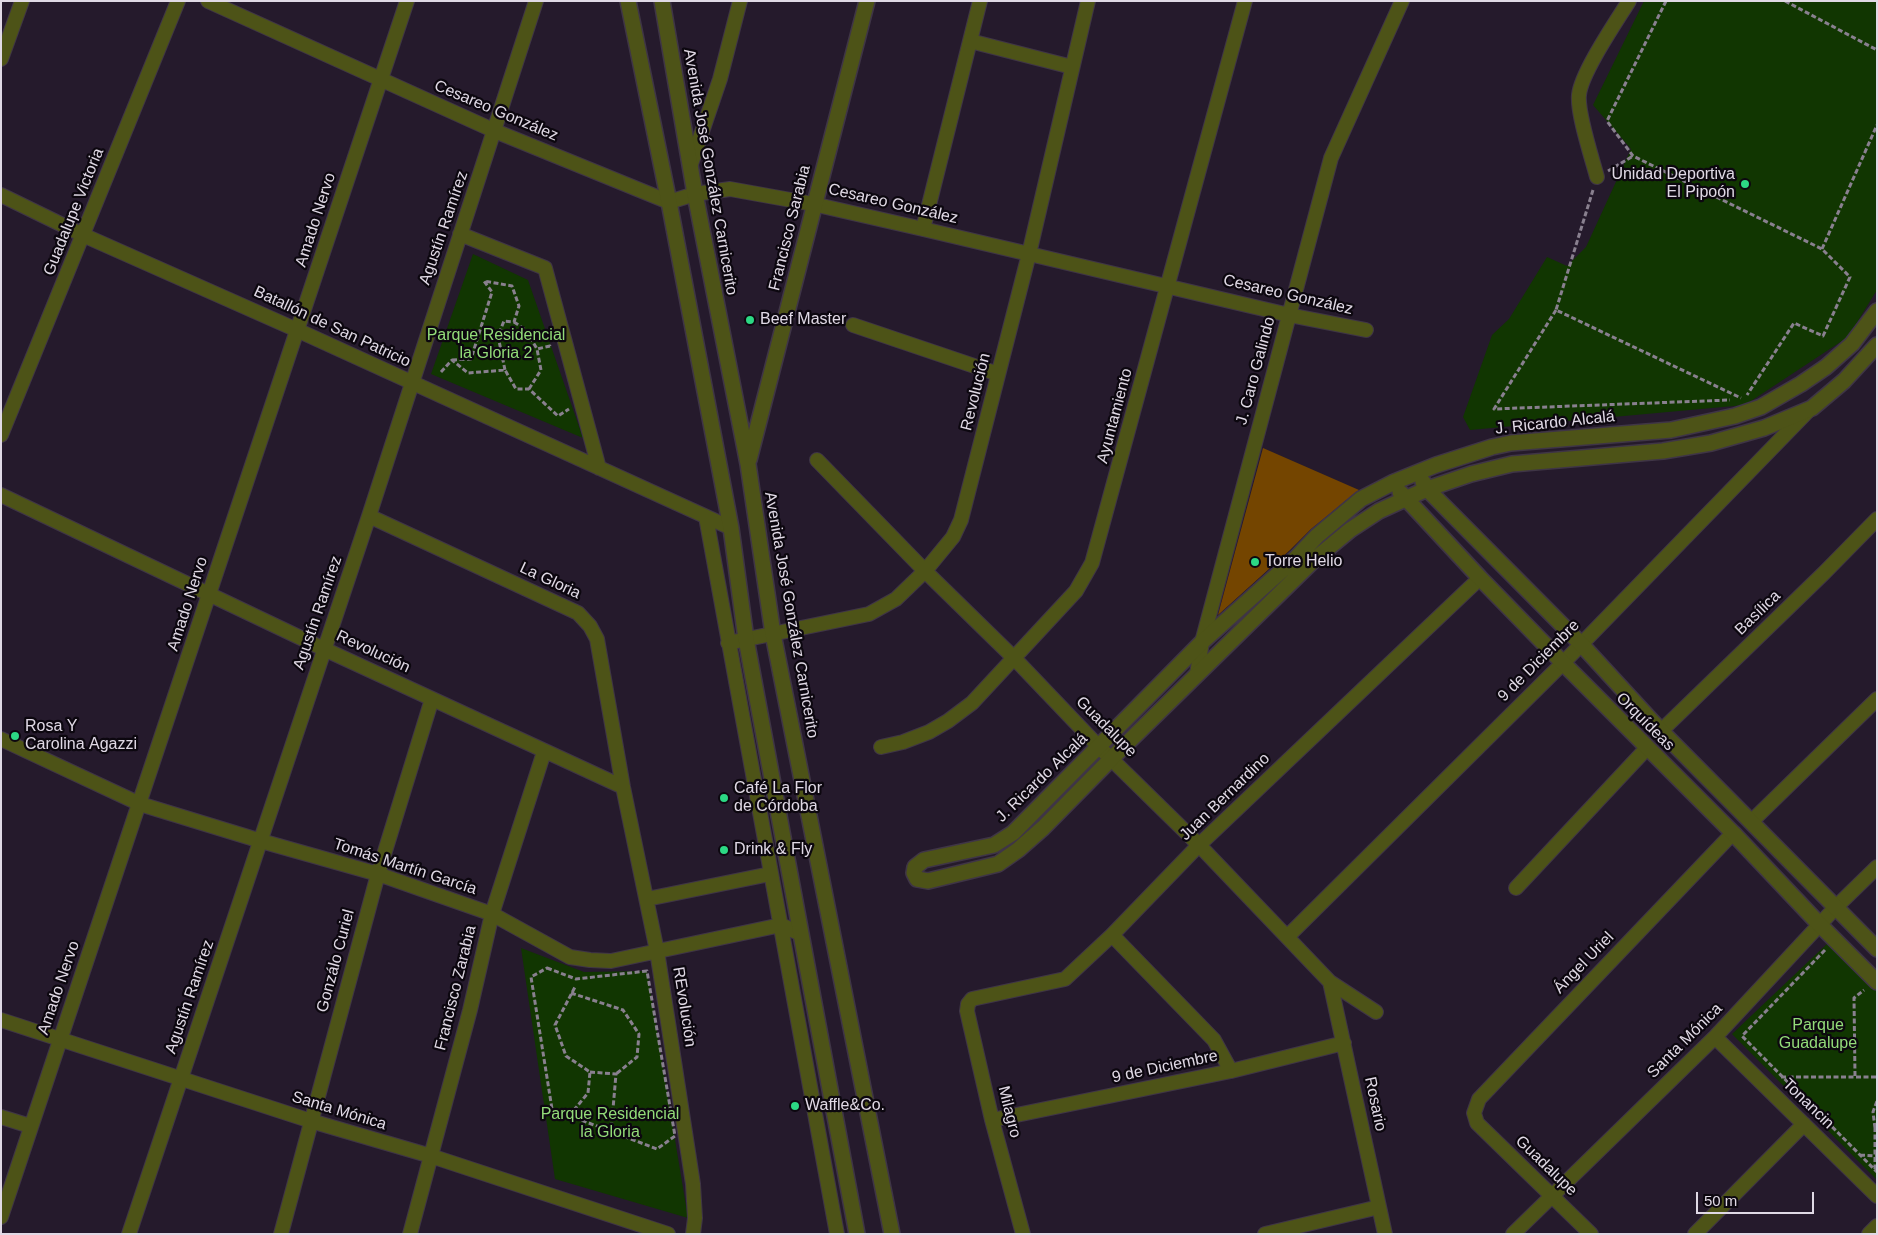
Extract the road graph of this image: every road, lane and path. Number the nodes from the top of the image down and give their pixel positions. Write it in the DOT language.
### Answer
graph roads {
  1 [pos="22,1"];
  2 [pos="178,1"];
  3 [pos="208,1"];
  4 [pos="406,1"];
  5 [pos="536,1"];
  6 [pos="628,1"];
  7 [pos="662,1"];
  8 [pos="740,1"];
  9 [pos="867,1"];
  10 [pos="980,1"];
  11 [pos="1088,1"];
  12 [pos="1245,1"];
  13 [pos="1402,1"];
  14 [pos="1629,1"];
  15 [pos="1666,1"];
  16 [pos="1785,1"];
  17 [pos="970,41"];
  18 [pos="1877,50"];
  19 [pos="2,54"];
  20 [pos="1072,67"];
  21 [pos="381,80"];
  22 [pos="1877,125"];
  23 [pos="495,131"];
  24 [pos="1633,156"];
  25 [pos="691,164"];
  26 [pos="1597,177"];
  27 [pos="695,194"];
  28 [pos="1,195"];
  29 [pos="669,202"];
  30 [pos="814,204"];
  31 [pos="923,229"];
  32 [pos="460,234"];
  33 [pos="83,235"];
  34 [pos="1822,249"];
  35 [pos="1029,254"];
  36 [pos="1169,286"];
  37 [pos="1556,310"];
  38 [pos="1877,311"];
  39 [pos="1289,315"];
  40 [pos="514,322"];
  41 [pos="853,325"];
  42 [pos="298,330"];
  43 [pos="1366,330"];
  44 [pos="1877,345"];
  45 [pos="537,349"];
  46 [pos="554,355"];
  47 [pos="452,360"];
  48 [pos="505,370"];
  49 [pos="441,372"];
  50 [pos="998,374"];
  51 [pos="410,383"];
  52 [pos="529,389"];
  53 [pos="1744,400"];
  54 [pos="572,408"];
  55 [pos="1812,408"];
  56 [pos="1,435"];
  57 [pos="817,460"];
  58 [pos="748,464"];
  59 [pos="599,468"];
  60 [pos="1417,473"];
  61 [pos="1394,482"];
  62 [pos="1427,489"];
  63 [pos="1,495"];
  64 [pos="1405,498"];
  65 [pos="369,516"];
  66 [pos="706,517"];
  67 [pos="1877,519"];
  68 [pos="731,528"];
  69 [pos="925,571"];
  70 [pos="1480,578"];
  71 [pos="210,594"];
  72 [pos="774,634"];
  73 [pos="746,639"];
  74 [pos="1202,642"];
  75 [pos="728,643"];
  76 [pos="1581,644"];
  77 [pos="324,649"];
  78 [pos="1015,659"];
  79 [pos="1563,663"];
  80 [pos="1197,674"];
  81 [pos="432,698"];
  82 [pos="1877,698"];
  83 [pos="1661,731"];
  84 [pos="1,739"];
  85 [pos="881,747"];
  86 [pos="1099,747"];
  87 [pos="1647,748"];
  88 [pos="544,752"];
  89 [pos="1112,758"];
  90 [pos="623,788"];
  91 [pos="140,804"];
  92 [pos="1751,822"];
  93 [pos="1733,833"];
  94 [pos="261,841"];
  95 [pos="1199,845"];
  96 [pos="1877,867"];
  97 [pos="378,874"];
  98 [pos="770,874"];
  99 [pos="1516,888"];
  100 [pos="647,899"];
  101 [pos="1836,907"];
  102 [pos="492,914"];
  103 [pos="781,925"];
  104 [pos="1820,925"];
  105 [pos="801,934"];
  106 [pos="1112,935"];
  107 [pos="1288,936"];
  108 [pos="1832,943"];
  109 [pos="1877,949"];
  110 [pos="657,951"];
  111 [pos="1330,982"];
  112 [pos="1871,985"];
  113 [pos="575,987"];
  114 [pos="571,993"];
  115 [pos="972,999"];
  116 [pos="1376,1012"];
  117 [pos="1,1020"];
  118 [pos="1715,1037"];
  119 [pos="60,1040"];
  120 [pos="1344,1043"];
  121 [pos="1231,1071"];
  122 [pos="590,1072"];
  123 [pos="616,1074"];
  124 [pos="1855,1076"];
  125 [pos="1781,1077"];
  126 [pos="1877,1077"];
  127 [pos="180,1078"];
  128 [pos="1877,1101"];
  129 [pos="570,1116"];
  130 [pos="1,1117"];
  131 [pos="992,1120"];
  132 [pos="311,1121"];
  133 [pos="1477,1123"];
  134 [pos="1804,1124"];
  135 [pos="30,1126"];
  136 [pos="1876,1129"];
  137 [pos="611,1132"];
  138 [pos="1860,1155"];
  139 [pos="430,1156"];
  140 [pos="1876,1156"];
  141 [pos="1876,1171"];
  142 [pos="1552,1196"];
  143 [pos="1877,1196"];
  144 [pos="1380,1207"];
  145 [pos="1,1217"];
  146 [pos="1877,1226"];
  147 [pos="129,1234"];
  148 [pos="281,1234"];
  149 [pos="410,1234"];
  150 [pos="668,1234"];
  151 [pos="693,1234"];
  152 [pos="837,1234"];
  153 [pos="857,1234"];
  154 [pos="892,1234"];
  155 [pos="1023,1234"];
  156 [pos="1265,1234"];
  157 [pos="1385,1234"];
  158 [pos="1513,1234"];
  159 [pos="1591,1234"];
  160 [pos="1695,1234"];
  161 [pos="1869,1234"];
  1 -- 19 [label="street"];
  2 -- 33 [label="street, Guadalupe Victoria"];
  3 -- 21 [label="street, Cesareo González"];
  4 -- 21 [label="street, Amado Nervo"];
  5 -- 23 [label="street, Agustín Ramírez"];
  6 -- 29 [label="street"];
  7 -- 25 [label="street, Avenida José González Carnicerito"];
  8 -- 25 [label="street"];
  9 -- 30 [label="street, Francisco Sarabia"];
  10 -- 17 [label="street"];
  11 -- 20 [label="street, Revolución"];
  12 -- 36 [label="street, Ayuntamiento"];
  13 -- 39 [label="street, J. Caro Galindo"];
  14 -- 26 [label="street"];
  15 -- 24 [label="path"];
  16 -- 18 [label="path"];
  17 -- 20 [label="street"];
  17 -- 31 [label="street"];
  20 -- 35 [label="street, Revolución"];
  21 -- 23 [label="street, Cesareo González"];
  21 -- 42 [label="street, Amado Nervo"];
  22 -- 34 [label="path"];
  23 -- 29 [label="street, Cesareo González"];
  23 -- 32 [label="street, Agustín Ramírez"];
  24 -- 26 [label="path"];
  24 -- 34 [label="path"];
  25 -- 27 [label="street, Avenida José González Carnicerito"];
  26 -- 37 [label="path"];
  27 -- 29 [label="street, Cesareo González"];
  27 -- 30 [label="street, Cesareo González"];
  27 -- 58 [label="street, Avenida José González Carnicerito"];
  28 -- 33 [label="street, Batallón de San Patricio"];
  29 -- 68 [label="street"];
  30 -- 31 [label="street, Cesareo González"];
  30 -- 58 [label="street, Francisco Sarabia"];
  31 -- 35 [label="street, Cesareo González"];
  32 -- 51 [label="street, Agustín Ramírez"];
  32 -- 59 [label="street"];
  33 -- 42 [label="street, Batallón de San Patricio"];
  33 -- 56 [label="street, Guadalupe Victoria"];
  34 -- 53 [label="path"];
  35 -- 36 [label="street, Cesareo González"];
  35 -- 50 [label="street, Revolución"];
  36 -- 39 [label="street, Cesareo González"];
  36 -- 78 [label="street, Ayuntamiento"];
  37 -- 53 [label="path"];
  37 -- 53 [label="path"];
  38 -- 60 [label="street, J. Ricardo Alcalá"];
  39 -- 43 [label="street, Cesareo González"];
  39 -- 74 [label="street, J. Caro Galindo"];
  40 -- 45 [label="path"];
  40 -- 47 [label="path"];
  40 -- 48 [label="path"];
  41 -- 50 [label="street"];
  42 -- 51 [label="street, Batallón de San Patricio"];
  42 -- 71 [label="street, Amado Nervo"];
  44 -- 55 [label="street, J. Ricardo Alcalá"];
  45 -- 46 [label="path"];
  45 -- 52 [label="path"];
  47 -- 48 [label="path"];
  47 -- 49 [label="path"];
  48 -- 52 [label="path"];
  50 -- 69 [label="street, Revolución"];
  51 -- 59 [label="street, Batallón de San Patricio"];
  51 -- 65 [label="street, Agustín Ramírez"];
  52 -- 54 [label="path"];
  55 -- 62 [label="street, J. Ricardo Alcalá"];
  55 -- 76 [label="street, 9 de Diciembre"];
  57 -- 69 [label="street, Guadalupe"];
  58 -- 72 [label="street, Avenida José González Carnicerito"];
  59 -- 66 [label="street, Batallón de San Patricio"];
  60 -- 61 [label="street, J. Ricardo Alcalá"];
  60 -- 62 [label="street, Orquídeas"];
  61 -- 64 [label="street, Orquídeas"];
  61 -- 74 [label="street, J. Ricardo Alcalá"];
  62 -- 64 [label="street, J. Ricardo Alcalá"];
  62 -- 76 [label="street, Orquídeas"];
  63 -- 71 [label="street, Revolución"];
  64 -- 70 [label="street, Orquídeas"];
  64 -- 80 [label="street, J. Ricardo Alcalá"];
  65 -- 77 [label="street, Agustín Ramírez"];
  65 -- 90 [label="street, La Gloria"];
  66 -- 68 [label="street, Batallón de San Patricio"];
  66 -- 75 [label="street"];
  67 -- 83 [label="street, Basílica"];
  68 -- 73 [label="street"];
  69 -- 72 [label="street, Revolución"];
  69 -- 78 [label="street, Guadalupe"];
  70 -- 79 [label="street, Orquídeas"];
  70 -- 95 [label="street, Juan Bernardino"];
  71 -- 77 [label="street, Revolución"];
  71 -- 91 [label="street, Amado Nervo"];
  72 -- 73 [label="street, Revolución"];
  72 -- 154 [label="street, Avenida José González Carnicerito"];
  73 -- 75 [label="street, Revolución"];
  73 -- 105 [label="street"];
  74 -- 80 [label="street, J. Caro Galindo"];
  74 -- 86 [label="street, J. Ricardo Alcalá"];
  75 -- 98 [label="street"];
  76 -- 79 [label="street, 9 de Diciembre"];
  76 -- 83 [label="street, Orquídeas"];
  77 -- 81 [label="street, Revolución"];
  77 -- 94 [label="street, Agustín Ramírez"];
  78 -- 85 [label="street, Ayuntamiento"];
  78 -- 86 [label="street, Guadalupe"];
  79 -- 87 [label="street, Orquídeas"];
  79 -- 107 [label="street, 9 de Diciembre"];
  80 -- 89 [label="street, J. Ricardo Alcalá"];
  81 -- 88 [label="street, Revolución"];
  81 -- 97 [label="street, Gonzálo Curiel"];
  82 -- 92 [label="street"];
  83 -- 92 [label="street, Orquídeas"];
  84 -- 91 [label="street, Tomás Martín García"];
  86 -- 89 [label="street, Guadalupe"];
  86 -- 89 [label="street, J. Ricardo Alcalá"];
  87 -- 93 [label="street, Orquídeas"];
  87 -- 99 [label="street"];
  88 -- 90 [label="street, Revolución"];
  88 -- 102 [label="street, Francisco Zarabia"];
  89 -- 95 [label="street, Guadalupe"];
  90 -- 100 [label="street, REvolución"];
  91 -- 94 [label="street, Tomás Martín García"];
  91 -- 119 [label="street, Amado Nervo"];
  92 -- 101 [label="street, Orquídeas"];
  93 -- 104 [label="street, Orquídeas"];
  93 -- 133 [label="street, Ángel Uriel"];
  94 -- 97 [label="street, Tomás Martín García"];
  94 -- 127 [label="street, Agustín Ramírez"];
  95 -- 106 [label="street, Juan Bernardino"];
  95 -- 107 [label="street, Guadalupe"];
  96 -- 101 [label="street, Santa Mónica"];
  97 -- 102 [label="street, Tomás Martín García"];
  97 -- 132 [label="street, Gonzálo Curiel"];
  98 -- 100 [label="street"];
  98 -- 103 [label="street"];
  100 -- 110 [label="street, REvolución"];
  101 -- 104 [label="street, Santa Mónica"];
  101 -- 109 [label="street, Orquídeas"];
  102 -- 110 [label="street, Tomás Martín García"];
  102 -- 139 [label="street, Francisco Zarabia"];
  103 -- 105 [label="street"];
  103 -- 110 [label="street, Tomás Martín García"];
  103 -- 152 [label="street"];
  104 -- 112 [label="street, Orquídeas"];
  104 -- 118 [label="street, Santa Mónica"];
  105 -- 153 [label="street"];
  106 -- 115 [label="street, Juan Bernardino"];
  106 -- 121 [label="street"];
  107 -- 111 [label="street, Guadalupe"];
  108 -- 125 [label="path"];
  110 -- 151 [label="street, REvolución"];
  111 -- 116 [label="street, Guadalupe"];
  111 -- 120 [label="street, Rosario"];
  112 -- 124 [label="path"];
  113 -- 114 [label="path"];
  114 -- 122 [label="path"];
  114 -- 123 [label="path"];
  115 -- 131 [label="street, Milagro"];
  117 -- 119 [label="street, Santa Mónica"];
  118 -- 134 [label="street, Tonancin"];
  118 -- 142 [label="street, Santa Mónica"];
  119 -- 127 [label="street, Santa Mónica"];
  119 -- 135 [label="street, Amado Nervo"];
  120 -- 121 [label="street, 9 de Diciembre"];
  120 -- 144 [label="street, Rosario"];
  121 -- 131 [label="street, 9 de Diciembre"];
  122 -- 123 [label="path"];
  122 -- 129 [label="path"];
  123 -- 137 [label="path"];
  124 -- 125 [label="path"];
  124 -- 126 [label="path"];
  125 -- 138 [label="path"];
  127 -- 132 [label="street, Santa Mónica"];
  127 -- 147 [label="street, Agustín Ramírez"];
  128 -- 136 [label="path"];
  129 -- 137 [label="path"];
  129 -- 137 [label="path"];
  130 -- 135 [label="street"];
  131 -- 155 [label="street, Milagro"];
  132 -- 139 [label="street, Santa Mónica"];
  132 -- 148 [label="street, Gonzálo Curiel"];
  133 -- 142 [label="street, Guadalupe"];
  134 -- 143 [label="street, Tonancin"];
  134 -- 160 [label="street"];
  135 -- 145 [label="street, Amado Nervo"];
  136 -- 140 [label="path"];
  138 -- 140 [label="path"];
  138 -- 141 [label="path"];
  139 -- 149 [label="street, Francisco Zarabia"];
  139 -- 150 [label="street, Santa Mónica"];
  140 -- 141 [label="path"];
  142 -- 158 [label="street, Santa Mónica"];
  142 -- 159 [label="street, Guadalupe"];
  144 -- 156 [label="street"];
  144 -- 157 [label="street, Rosario"];
  146 -- 161 [label="street"];
}
